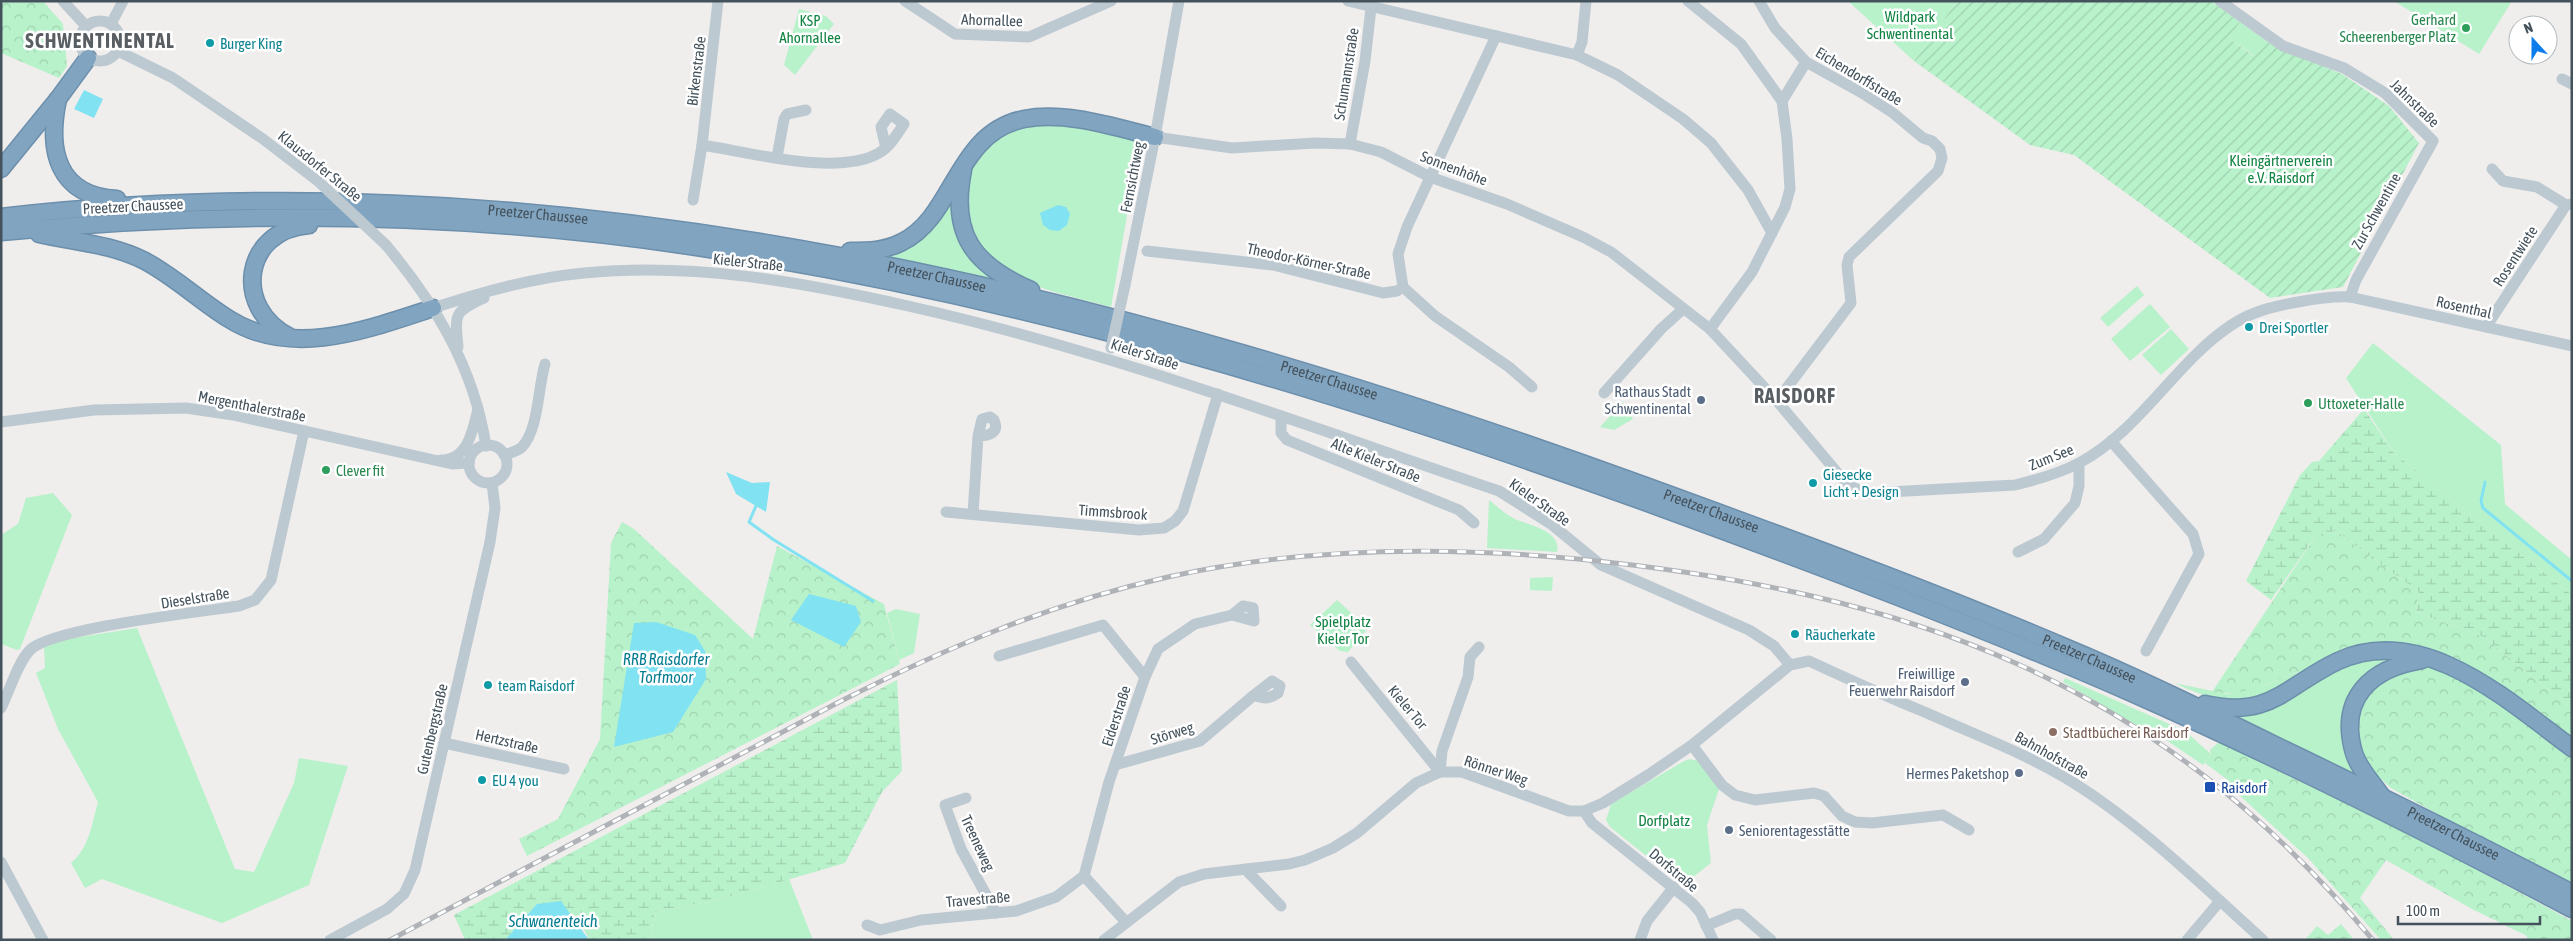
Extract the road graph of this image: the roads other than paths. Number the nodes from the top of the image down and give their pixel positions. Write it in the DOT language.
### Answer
graph roads {
  1 [pos="63,1"];
  2 [pos="123,1"];
  3 [pos="718,1"];
  4 [pos="905,1"];
  5 [pos="1111,1"];
  6 [pos="1179,1"];
  7 [pos="1348,1"];
  8 [pos="1586,1"];
  9 [pos="1688,1"];
  10 [pos="1759,1"];
  11 [pos="2220,1"];
  12 [pos="1376,6"];
  13 [pos="110,24"];
  14 [pos="86,26"];
  15 [pos="1496,36"];
  16 [pos="118,50"];
  17 [pos="1578,55"];
  18 [pos="88,58"];
  19 [pos="1806,62"];
  20 [pos="58,100"];
  21 [pos="1782,101"];
  22 [pos="806,110"];
  23 [pos="1155,137"];
  24 [pos="2433,141"];
  25 [pos="702,144"];
  26 [pos="1350,144"];
  27 [pos="886,148"];
  28 [pos="777,157"];
  29 [pos="964,165"];
  30 [pos="1,169"];
  31 [pos="2492,169"];
  32 [pos="1430,177"];
  33 [pos="693,200"];
  34 [pos="141,204"];
  35 [pos="2569,205"];
  36 [pos="1,217"];
  37 [pos="343,219"];
  38 [pos="22,230"];
  39 [pos="1,232"];
  40 [pos="1772,233"];
  41 [pos="822,251"];
  42 [pos="1147,251"];
  43 [pos="517,282"];
  44 [pos="1403,287"];
  45 [pos="2350,297"];
  46 [pos="1048,300"];
  47 [pos="433,308"];
  48 [pos="1683,309"];
  49 [pos="2486,327"];
  50 [pos="1710,329"];
  51 [pos="294,339"];
  52 [pos="2572,346"];
  53 [pos="459,352"];
  54 [pos="1110,353"];
  55 [pos="545,364"];
  56 [pos="1532,387"];
  57 [pos="1604,393"];
  58 [pos="1218,394"];
  59 [pos="1777,402"];
  60 [pos="478,408"];
  61 [pos="1281,417"];
  62 [pos="1,422"];
  63 [pos="304,431"];
  64 [pos="978,436"];
  65 [pos="2111,441"];
  66 [pos="486,446"];
  67 [pos="504,455"];
  68 [pos="436,460"];
  69 [pos="469,463"];
  70 [pos="2080,463"];
  71 [pos="492,483"];
  72 [pos="946,512"];
  73 [pos="973,514"];
  74 [pos="1474,523"];
  75 [pos="2018,552"];
  76 [pos="1232,615"];
  77 [pos="1479,648"];
  78 [pos="2146,651"];
  79 [pos="999,656"];
  80 [pos="2428,658"];
  81 [pos="1352,662"];
  82 [pos="1790,665"];
  83 [pos="1145,677"];
  84 [pos="1254,696"];
  85 [pos="2179,697"];
  86 [pos="1,708"];
  87 [pos="444,743"];
  88 [pos="1692,745"];
  89 [pos="2572,748"];
  90 [pos="1115,765"];
  91 [pos="564,769"];
  92 [pos="1440,772"];
  93 [pos="2382,797"];
  94 [pos="966,798"];
  95 [pos="1584,811"];
  96 [pos="1969,830"];
  97 [pos="1,862"];
  98 [pos="1244,870"];
  99 [pos="1084,876"];
  100 [pos="1674,887"];
  101 [pos="2572,893"];
  102 [pos="2220,901"];
  103 [pos="1281,906"];
  104 [pos="2572,909"];
  105 [pos="996,913"];
  106 [pos="1125,921"];
  107 [pos="867,925"];
  108 [pos="1706,926"];
  109 [pos="44,940"];
  110 [pos="330,940"];
  111 [pos="1104,940"];
  112 [pos="1640,940"];
  113 [pos="1713,940"];
  114 [pos="1771,940"];
  115 [pos="2188,940"];
  116 [pos="2263,940"];
  1 -- 14 [label="street"];
  2 -- 13 [label="street"];
  3 -- 25 [label="street, Birkenstraße"];
  4 -- 5 [label="street, Ahornallee"];
  6 -- 23 [label="street, Fernsichtweg"];
  7 -- 12 [label="street"];
  8 -- 17 [label="street"];
  9 -- 21 [label="street"];
  10 -- 19 [label="street, Eichendorffstraße"];
  11 -- 24 [label="street, Jahnstraße"];
  12 -- 15 [label="street"];
  12 -- 26 [label="street, Schumannstraße"];
  13 -- 14 [label="street"];
  13 -- 16 [label="street"];
  14 -- 18 [label="street"];
  15 -- 17 [label="street"];
  15 -- 32 [label="street"];
  16 -- 18 [label="street"];
  16 -- 47 [label="street, Klausdorfer Straße, bridge"];
  17 -- 40 [label="street"];
  18 -- 20 [label="highway"];
  19 -- 21 [label="street"];
  19 -- 59 [label="street, Eichendorffstraße"];
  20 -- 30 [label="highway"];
  20 -- 34 [label="highway"];
  21 -- 40 [label="street"];
  22 -- 28 [label="street"];
  23 -- 26 [label="street, Sonnenhöhe"];
  23 -- 29 [label="highway"];
  23 -- 54 [label="street, Fernsichtweg, bridge"];
  24 -- 45 [label="street, Zur Schwentine"];
  25 -- 28 [label="street"];
  25 -- 33 [label="street, Birkenstraße"];
  26 -- 32 [label="street, Sonnenhöhe"];
  27 -- 28 [label="street"];
  29 -- 41 [label="highway"];
  29 -- 46 [label="highway"];
  31 -- 35 [label="street"];
  32 -- 44 [label="street"];
  32 -- 48 [label="street, Sonnenhöhe"];
  34 -- 36 [label="highway, Preetzer Chaussee"];
  34 -- 41 [label="highway, Preetzer Chaussee"];
  35 -- 49 [label="street, Rosentwiete"];
  37 -- 38 [label="highway, Preetzer Chaussee"];
  37 -- 51 [label="highway"];
  37 -- 104 [label="highway, Preetzer Chaussee"];
  38 -- 39 [label="highway, Preetzer Chaussee"];
  38 -- 51 [label="highway"];
  40 -- 50 [label="street"];
  41 -- 46 [label="highway, Preetzer Chaussee"];
  42 -- 44 [label="street, Theodor-Körner-Straße"];
  43 -- 47 [label="street, Kieler Straße"];
  43 -- 53 [label="street, Klausdorfer Straße"];
  43 -- 54 [label="street, Kieler Straße"];
  44 -- 56 [label="street"];
  45 -- 49 [label="street, Rosenthal"];
  45 -- 65 [label="street, Zum See"];
  46 -- 85 [label="highway, Preetzer Chaussee"];
  47 -- 51 [label="highway"];
  47 -- 53 [label="street, Klausdorfer Straße"];
  48 -- 50 [label="street, Sonnenhöhe"];
  48 -- 57 [label="street"];
  49 -- 52 [label="street, Rosenthal"];
  50 -- 59 [label="street, Zum See"];
  53 -- 60 [label="street, Klausdorfer Straße"];
  54 -- 58 [label="street, Kieler Straße"];
  55 -- 67 [label="street"];
  58 -- 61 [label="street, Kieler Straße"];
  58 -- 73 [label="street, Timmsbrook"];
  59 -- 70 [label="street, Zum See"];
  60 -- 66 [label="street, Klausdorfer Straße"];
  60 -- 68 [label="street"];
  61 -- 74 [label="street, Alte Kieler Straße"];
  61 -- 82 [label="street, Kieler Straße"];
  62 -- 63 [label="street, Mergenthalerstraße"];
  63 -- 68 [label="street, Mergenthalerstraße"];
  63 -- 86 [label="street, Dieselstraße"];
  64 -- 73 [label="street"];
  65 -- 70 [label="street, Zum See"];
  65 -- 78 [label="street"];
  66 -- 67 [label="street"];
  66 -- 69 [label="street"];
  67 -- 71 [label="street"];
  68 -- 69 [label="street, Mergenthalerstraße"];
  69 -- 71 [label="street"];
  70 -- 75 [label="street"];
  71 -- 87 [label="street, Gutenbergstraße"];
  72 -- 73 [label="street, Timmsbrook"];
  76 -- 83 [label="street"];
  77 -- 92 [label="street"];
  79 -- 83 [label="street, Eiderstraße"];
  80 -- 85 [label="highway"];
  80 -- 89 [label="highway"];
  80 -- 93 [label="highway"];
  81 -- 92 [label="street, Kieler Tor"];
  82 -- 88 [label="street"];
  82 -- 102 [label="street, Bahnhofstraße"];
  83 -- 90 [label="street, Eiderstraße"];
  84 -- 90 [label="street, Störweg"];
  85 -- 93 [label="highway, Preetzer Chaussee"];
  87 -- 91 [label="street, Hertzstraße"];
  87 -- 110 [label="street, Gutenbergstraße"];
  88 -- 95 [label="street"];
  88 -- 96 [label="street"];
  90 -- 99 [label="street, Eiderstraße"];
  92 -- 95 [label="street, Rönner Weg"];
  92 -- 98 [label="street, Rönner Weg"];
  93 -- 101 [label="highway, Preetzer Chaussee"];
  94 -- 105 [label="street, Treeneweg"];
  95 -- 100 [label="street, Dorfstraße"];
  97 -- 109 [label="street"];
  98 -- 103 [label="street"];
  98 -- 106 [label="street, Rönner Weg"];
  99 -- 105 [label="street, Travestraße"];
  99 -- 106 [label="street"];
  100 -- 108 [label="street, Dorfstraße"];
  100 -- 112 [label="street"];
  102 -- 115 [label="street"];
  102 -- 116 [label="street, Bahnhofstraße"];
  105 -- 107 [label="street, Travestraße"];
  106 -- 111 [label="street, Rönner Weg"];
  108 -- 113 [label="street, Dorfstraße"];
  108 -- 114 [label="street"];
}
